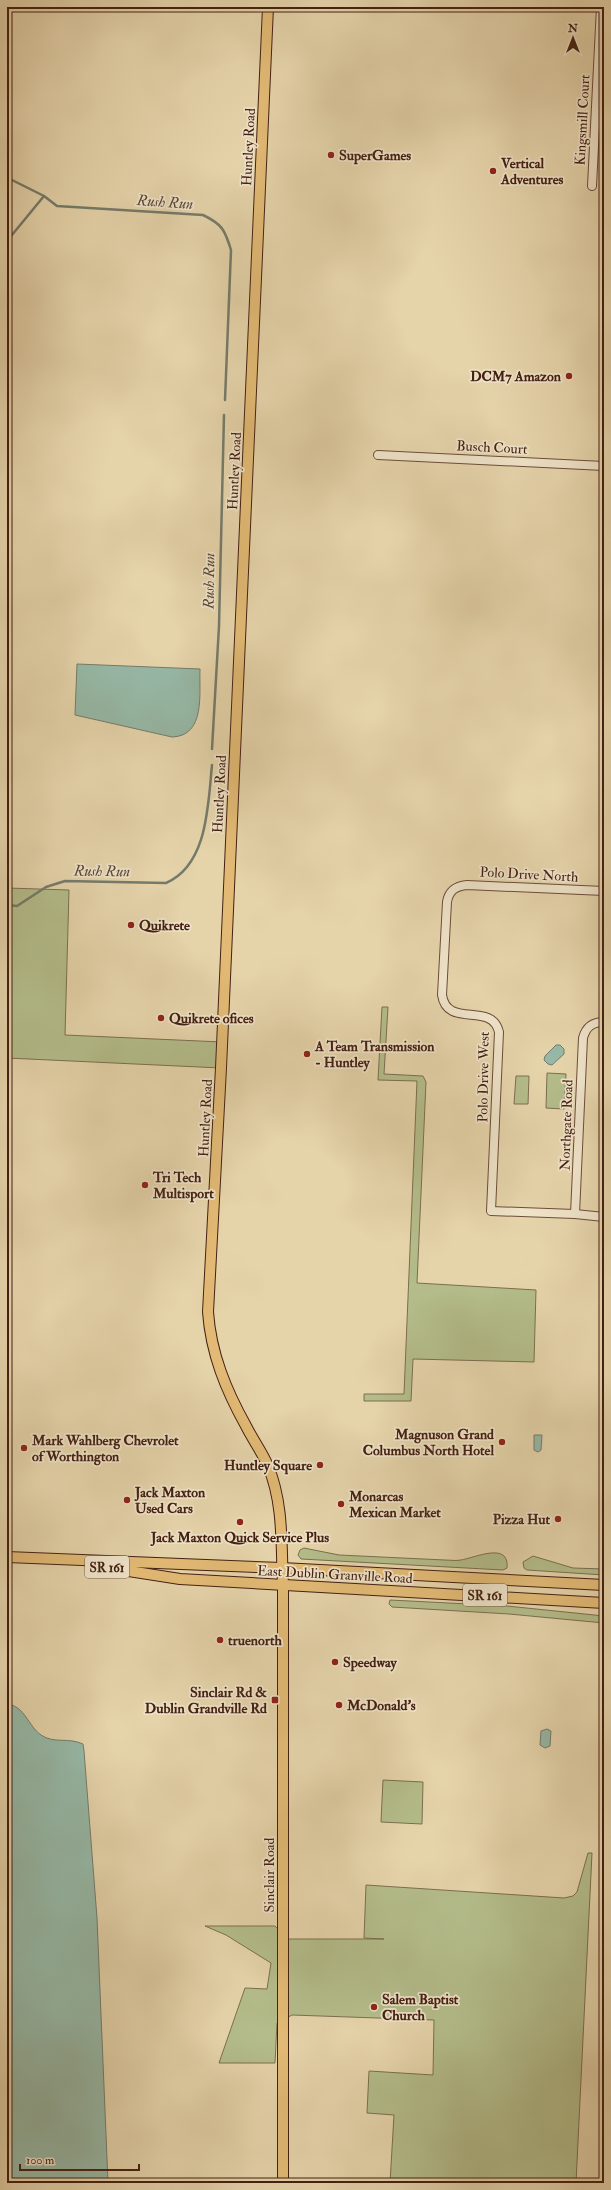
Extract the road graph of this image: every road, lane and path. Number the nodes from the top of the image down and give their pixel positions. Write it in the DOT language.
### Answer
graph roads {
  1 [pos="268,7"];
  2 [pos="601,7"];
  3 [pos="592,186"];
  4 [pos="378,455"];
  5 [pos="604,466"];
  6 [pos="453,889"];
  7 [pos="604,891"];
  8 [pos="604,1022"];
  9 [pos="575,1214"];
  10 [pos="604,1217"];
  11 [pos="7,1557"];
  12 [pos="66,1560"];
  13 [pos="282,1568"];
  14 [pos="604,1585"];
  15 [pos="283,1586"];
  16 [pos="604,1603"];
  17 [pos="283,2183"];
  1 -- 13 [label="main road, Huntley Road"];
  2 -- 3 [label="street, Kingsmill Court"];
  4 -- 5 [label="street, Busch Court"];
  6 -- 7 [label="street, Polo Drive North"];
  6 -- 9 [label="street, Polo Drive West"];
  8 -- 9 [label="street, Northgate Road"];
  9 -- 10 [label="street"];
  11 -- 12 [label="main road, East Dublin Granville Road / SR 161"];
  12 -- 13 [label="main road, East Dublin Granville Road / SR 161"];
  12 -- 15 [label="main road, East Dublin Granville Road / SR 161"];
  13 -- 14 [label="main road, East Dublin Granville Road / SR 161"];
  13 -- 15 [label="main road, Sinclair Road"];
  15 -- 16 [label="main road, East Dublin Granville Road / SR 161"];
  15 -- 17 [label="main road, Sinclair Road"];
}
